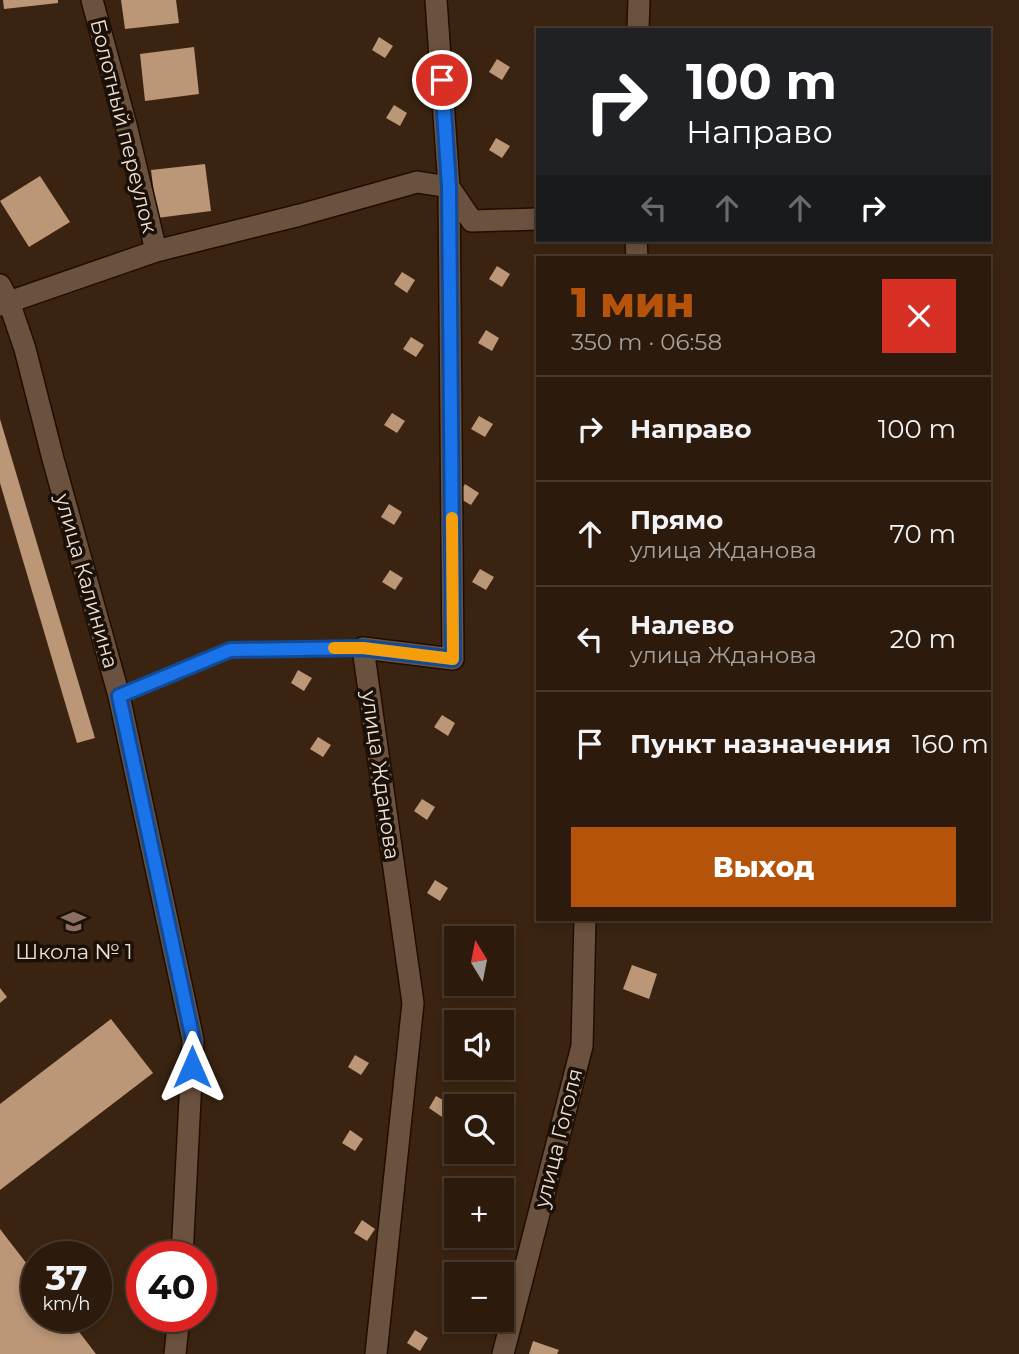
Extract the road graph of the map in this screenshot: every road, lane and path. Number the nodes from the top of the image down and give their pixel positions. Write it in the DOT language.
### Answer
graph roads {
  1 [pos="92,0"];
  2 [pos="436,0"];
  3 [pos="639,0"];
  4 [pos="638,28"];
  5 [pos="449,187"];
  6 [pos="536,219"];
  7 [pos="156,251"];
  8 [pos="3,297"];
  9 [pos="363,648"];
  10 [pos="119,696"];
  11 [pos="585,921"];
  12 [pos="183,1241"];
  13 [pos="177,1332"];
  14 [pos="175,1354"];
  15 [pos="376,1354"];
  16 [pos="503,1354"];
  1 -- 7 [label="street, Болотный переулок"];
  2 -- 5 [label="street"];
  3 -- 4 [label="street"];
  5 -- 6 [label="street"];
  5 -- 7 [label="street"];
  5 -- 9 [label="street"];
  7 -- 8 [label="street"];
  8 -- 10 [label="street, улица Калинина"];
  9 -- 10 [label="lane"];
  9 -- 15 [label="street, улица Жданова"];
  10 -- 12 [label="street, улица Калинина"];
  11 -- 16 [label="street, улица Гоголя"];
  13 -- 14 [label="street"];
}
